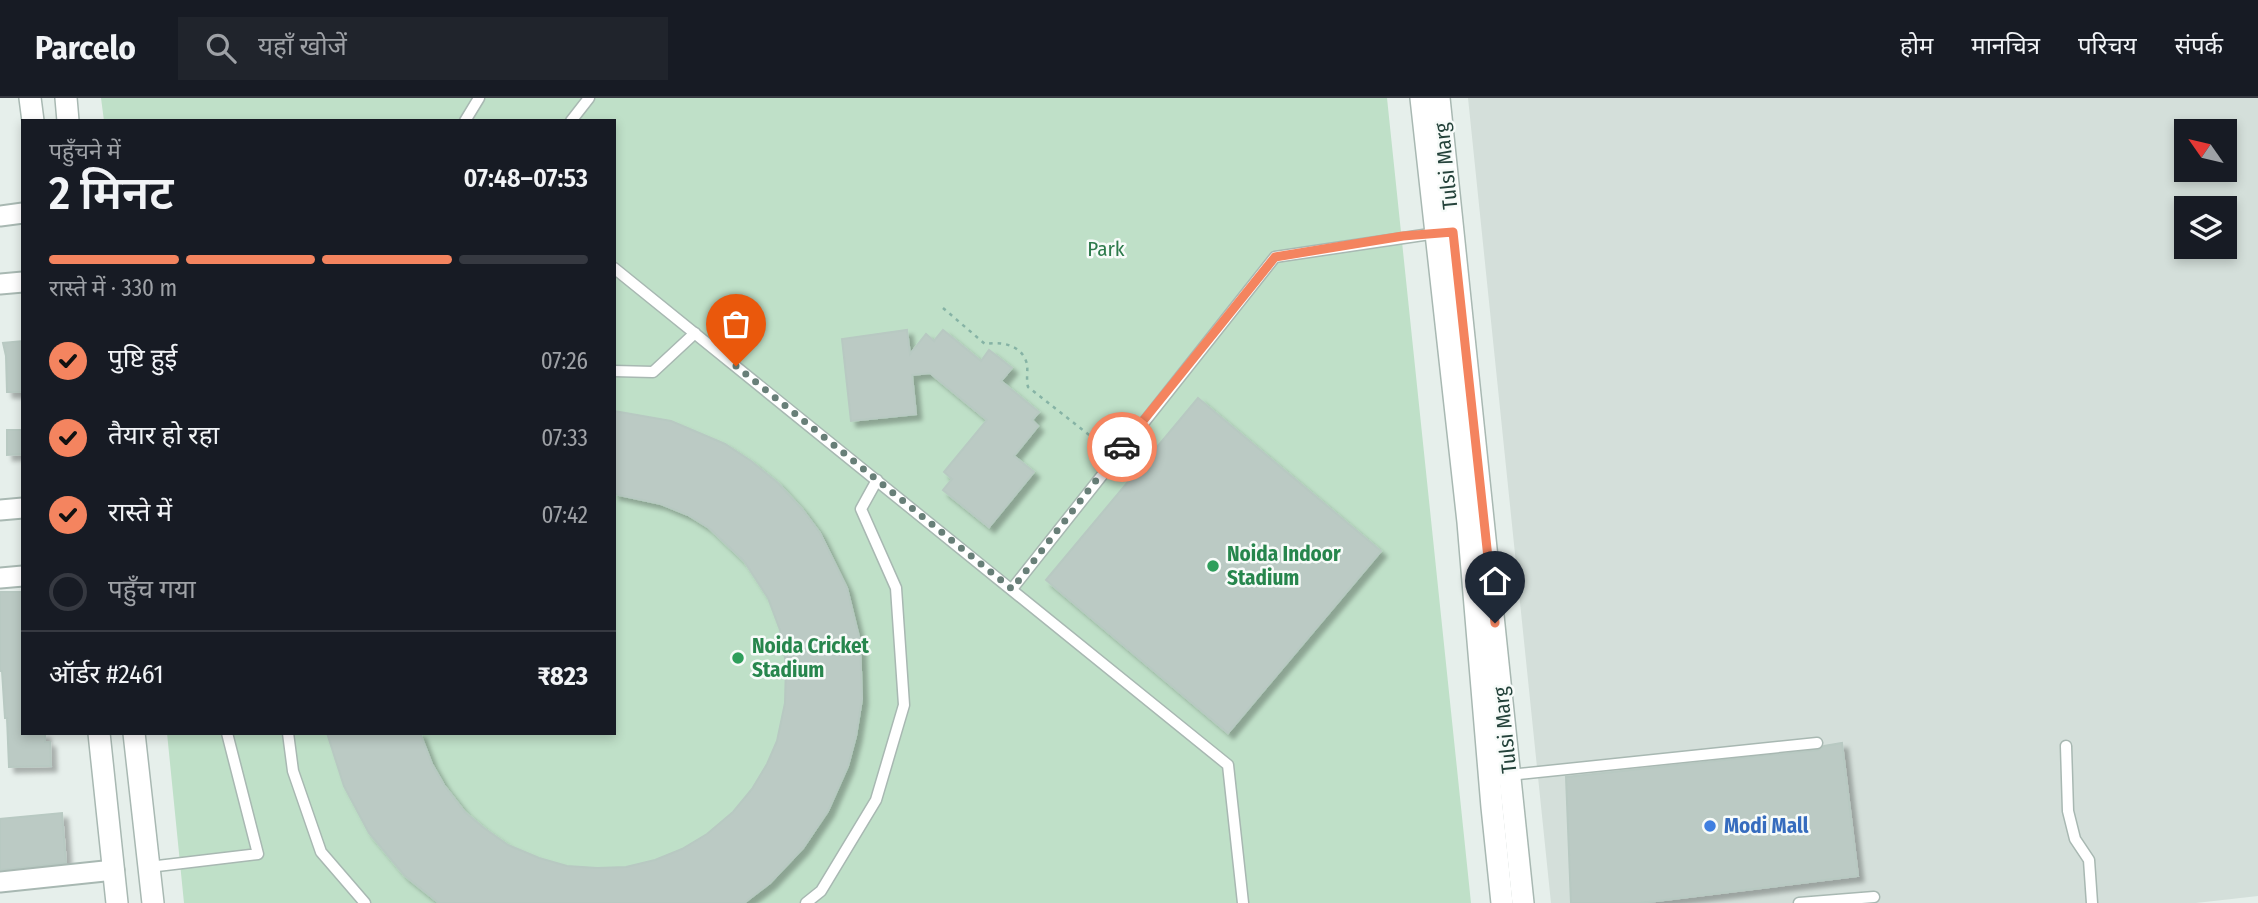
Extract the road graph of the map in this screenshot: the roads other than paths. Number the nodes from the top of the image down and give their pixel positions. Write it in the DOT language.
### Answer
graph roads {
  1 [pos="30,98"];
  2 [pos="66,98"];
  3 [pos="479,98"];
  4 [pos="589,98"];
  5 [pos="1421,98"];
  6 [pos="1438,98"];
  7 [pos="33,119"];
  8 [pos="68,119"];
  9 [pos="466,119"];
  10 [pos="573,119"];
  11 [pos="21,214"];
  12 [pos="0,216"];
  13 [pos="1445,232"];
  14 [pos="616,270"];
  15 [pos="21,282"];
  16 [pos="0,284"];
  17 [pos="695,333"];
  18 [pos="616,371"];
  19 [pos="877,480"];
  20 [pos="21,508"];
  21 [pos="0,510"];
  22 [pos="21,576"];
  23 [pos="0,578"];
  24 [pos="1012,589"];
  25 [pos="99,735"];
  26 [pos="134,735"];
  27 [pos="228,735"];
  28 [pos="288,735"];
  29 [pos="1818,743"];
  30 [pos="2066,746"];
  31 [pos="1510,775"];
  32 [pos="149,867"];
  33 [pos="114,870"];
  34 [pos="0,882"];
  35 [pos="1874,897"];
  36 [pos="117,903"];
  37 [pos="153,903"];
  38 [pos="365,903"];
  39 [pos="806,903"];
  40 [pos="1243,903"];
  41 [pos="1502,903"];
  42 [pos="1523,903"];
  43 [pos="1799,903"];
  44 [pos="2092,903"];
  1 -- 7 [label="street"];
  2 -- 8 [label="street"];
  3 -- 9 [label="lane"];
  4 -- 10 [label="lane"];
  5 -- 13 [label="street, Tulsi Marg"];
  6 -- 13 [label="street, Tulsi Marg"];
  11 -- 12 [label="street"];
  13 -- 24 [label="lane"];
  13 -- 31 [label="street, Tulsi Marg"];
  13 -- 41 [label="street, Tulsi Marg"];
  14 -- 17 [label="lane"];
  15 -- 16 [label="street"];
  17 -- 18 [label="lane"];
  17 -- 19 [label="lane"];
  19 -- 24 [label="lane"];
  19 -- 39 [label="lane"];
  20 -- 21 [label="street"];
  22 -- 23 [label="street"];
  24 -- 40 [label="lane"];
  25 -- 33 [label="street"];
  26 -- 32 [label="street"];
  27 -- 32 [label="lane"];
  28 -- 38 [label="lane"];
  29 -- 31 [label="lane"];
  30 -- 44 [label="lane"];
  31 -- 42 [label="street, Tulsi Marg"];
  32 -- 37 [label="street"];
  33 -- 34 [label="street"];
  33 -- 36 [label="street"];
  35 -- 43 [label="lane"];
}
